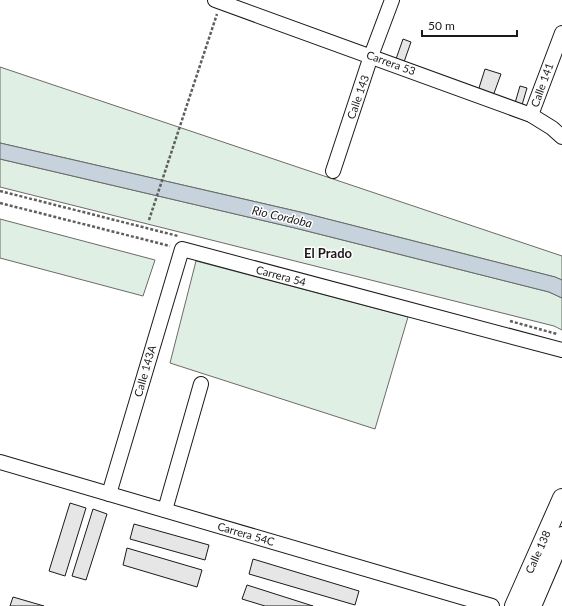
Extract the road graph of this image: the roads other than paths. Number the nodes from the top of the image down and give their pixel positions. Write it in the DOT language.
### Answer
graph roads {
  1 [pos="392,0"];
  2 [pos="218,1"];
  3 [pos="562,33"];
  4 [pos="371,56"];
  5 [pos="531,115"];
  6 [pos="562,137"];
  7 [pos="333,171"];
  8 [pos="182,249"];
  9 [pos="562,350"];
  10 [pos="201,384"];
  11 [pos="0,462"];
  12 [pos="109,494"];
  13 [pos="562,498"];
  14 [pos="164,510"];
  15 [pos="562,536"];
  16 [pos="492,606"];
  17 [pos="514,606"];
  18 [pos="532,606"];
  1 -- 4 [label="street, Calle 143"];
  2 -- 4 [label="street, Carrera 53"];
  3 -- 5 [label="street, Calle 141"];
  4 -- 5 [label="street, Carrera 53"];
  4 -- 7 [label="street, Calle 143"];
  5 -- 6 [label="street, Carrera 53"];
  8 -- 9 [label="street, Carrera 54"];
  8 -- 12 [label="street, Calle 143A"];
  10 -- 14 [label="street"];
  11 -- 12 [label="street, Carrera 54C"];
  12 -- 14 [label="street, Carrera 54C"];
  13 -- 17 [label="main road, Calle 138"];
  14 -- 16 [label="street, Carrera 54C"];
  15 -- 18 [label="main road, Calle 138"];
}
